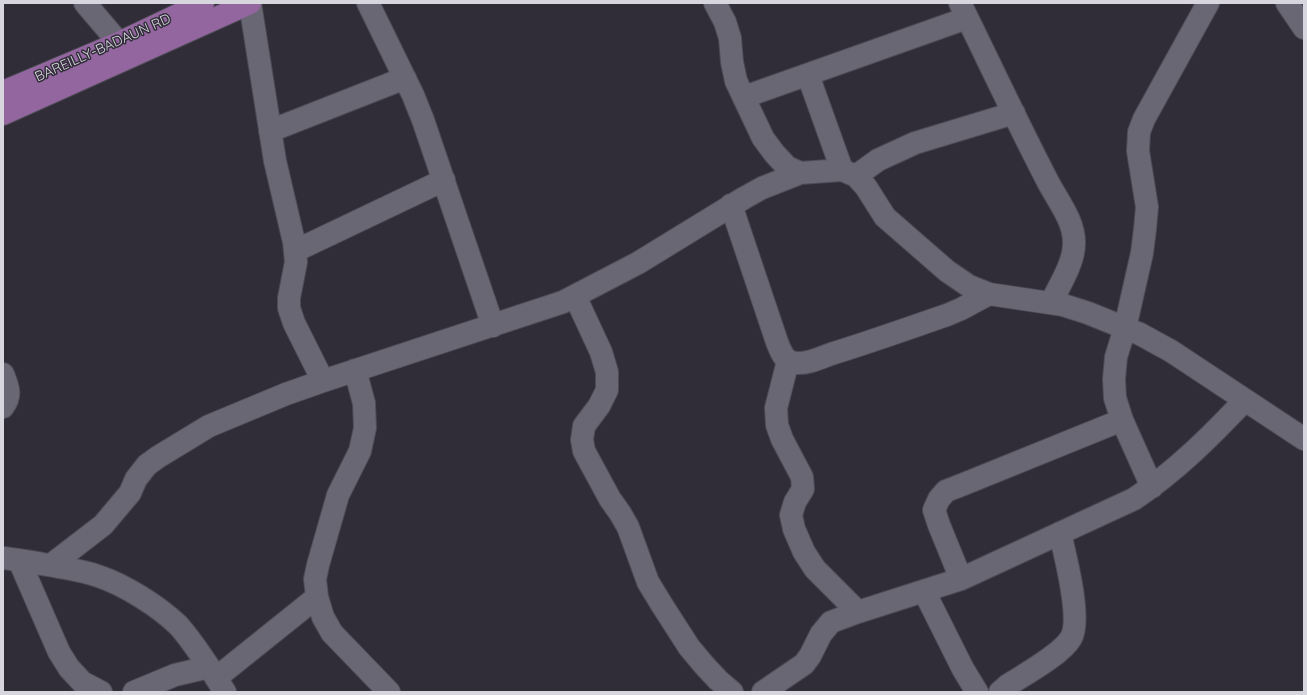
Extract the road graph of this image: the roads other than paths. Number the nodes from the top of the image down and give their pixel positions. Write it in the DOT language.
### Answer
graph roads {
  1 [pos="85,3"];
  2 [pos="204,3"];
  3 [pos="250,3"];
  4 [pos="368,3"];
  5 [pos="715,3"];
  6 [pos="1208,3"];
  7 [pos="1287,3"];
  8 [pos="964,11"];
  9 [pos="1304,28"];
  10 [pos="119,43"];
  11 [pos="808,75"];
  12 [pos="405,78"];
  13 [pos="3,92"];
  14 [pos="744,98"];
  15 [pos="1014,113"];
  16 [pos="3,114"];
  17 [pos="270,131"];
  18 [pos="849,173"];
  19 [pos="800,174"];
  20 [pos="444,180"];
  21 [pos="732,205"];
  22 [pos="295,251"];
  23 [pos="989,294"];
  24 [pos="575,296"];
  25 [pos="1051,303"];
  26 [pos="493,326"];
  27 [pos="1125,328"];
  28 [pos="788,361"];
  29 [pos="355,370"];
  30 [pos="3,374"];
  31 [pos="323,380"];
  32 [pos="1245,400"];
  33 [pos="3,407"];
  34 [pos="1122,420"];
  35 [pos="1304,439"];
  36 [pos="1152,487"];
  37 [pos="1060,533"];
  38 [pos="11,559"];
  39 [pos="51,566"];
  40 [pos="962,579"];
  41 [pos="924,591"];
  42 [pos="317,597"];
  43 [pos="858,612"];
  44 [pos="217,679"];
  45 [pos="101,692"];
  46 [pos="134,692"];
  47 [pos="389,692"];
  48 [pos="732,692"];
  49 [pos="763,692"];
  50 [pos="977,692"];
  51 [pos="1000,692"];
  1 -- 10 [label="street"];
  2 -- 10 [label="main road, BAREILLY-BADAUN RD"];
  3 -- 16 [label="main road"];
  3 -- 17 [label="street"];
  4 -- 12 [label="street"];
  5 -- 14 [label="street"];
  6 -- 27 [label="street"];
  7 -- 9 [label="street"];
  8 -- 11 [label="street"];
  8 -- 15 [label="street"];
  10 -- 13 [label="main road, BAREILLY-BADAUN RD"];
  11 -- 14 [label="street"];
  11 -- 18 [label="street"];
  12 -- 17 [label="street"];
  12 -- 20 [label="street"];
  14 -- 19 [label="street"];
  15 -- 18 [label="street"];
  15 -- 25 [label="street"];
  17 -- 22 [label="street"];
  18 -- 19 [label="street"];
  18 -- 23 [label="street"];
  19 -- 21 [label="street"];
  20 -- 22 [label="street"];
  20 -- 26 [label="street"];
  21 -- 24 [label="street"];
  21 -- 28 [label="street"];
  22 -- 31 [label="street"];
  23 -- 25 [label="street"];
  23 -- 28 [label="street"];
  24 -- 26 [label="street"];
  24 -- 48 [label="street"];
  25 -- 27 [label="street"];
  26 -- 29 [label="street"];
  27 -- 32 [label="street"];
  27 -- 34 [label="street"];
  28 -- 43 [label="street"];
  29 -- 31 [label="street"];
  29 -- 42 [label="street"];
  30 -- 33 [label="street"];
  31 -- 39 [label="street"];
  32 -- 35 [label="street"];
  32 -- 36 [label="street"];
  34 -- 36 [label="street"];
  34 -- 40 [label="street"];
  36 -- 37 [label="street"];
  37 -- 40 [label="street"];
  37 -- 51 [label="street"];
  38 -- 39 [label="street"];
  38 -- 45 [label="street"];
  39 -- 44 [label="street"];
  40 -- 41 [label="street"];
  41 -- 43 [label="street"];
  41 -- 50 [label="street"];
  42 -- 44 [label="street"];
  42 -- 47 [label="street"];
  43 -- 49 [label="street"];
  44 -- 46 [label="street"];
}
